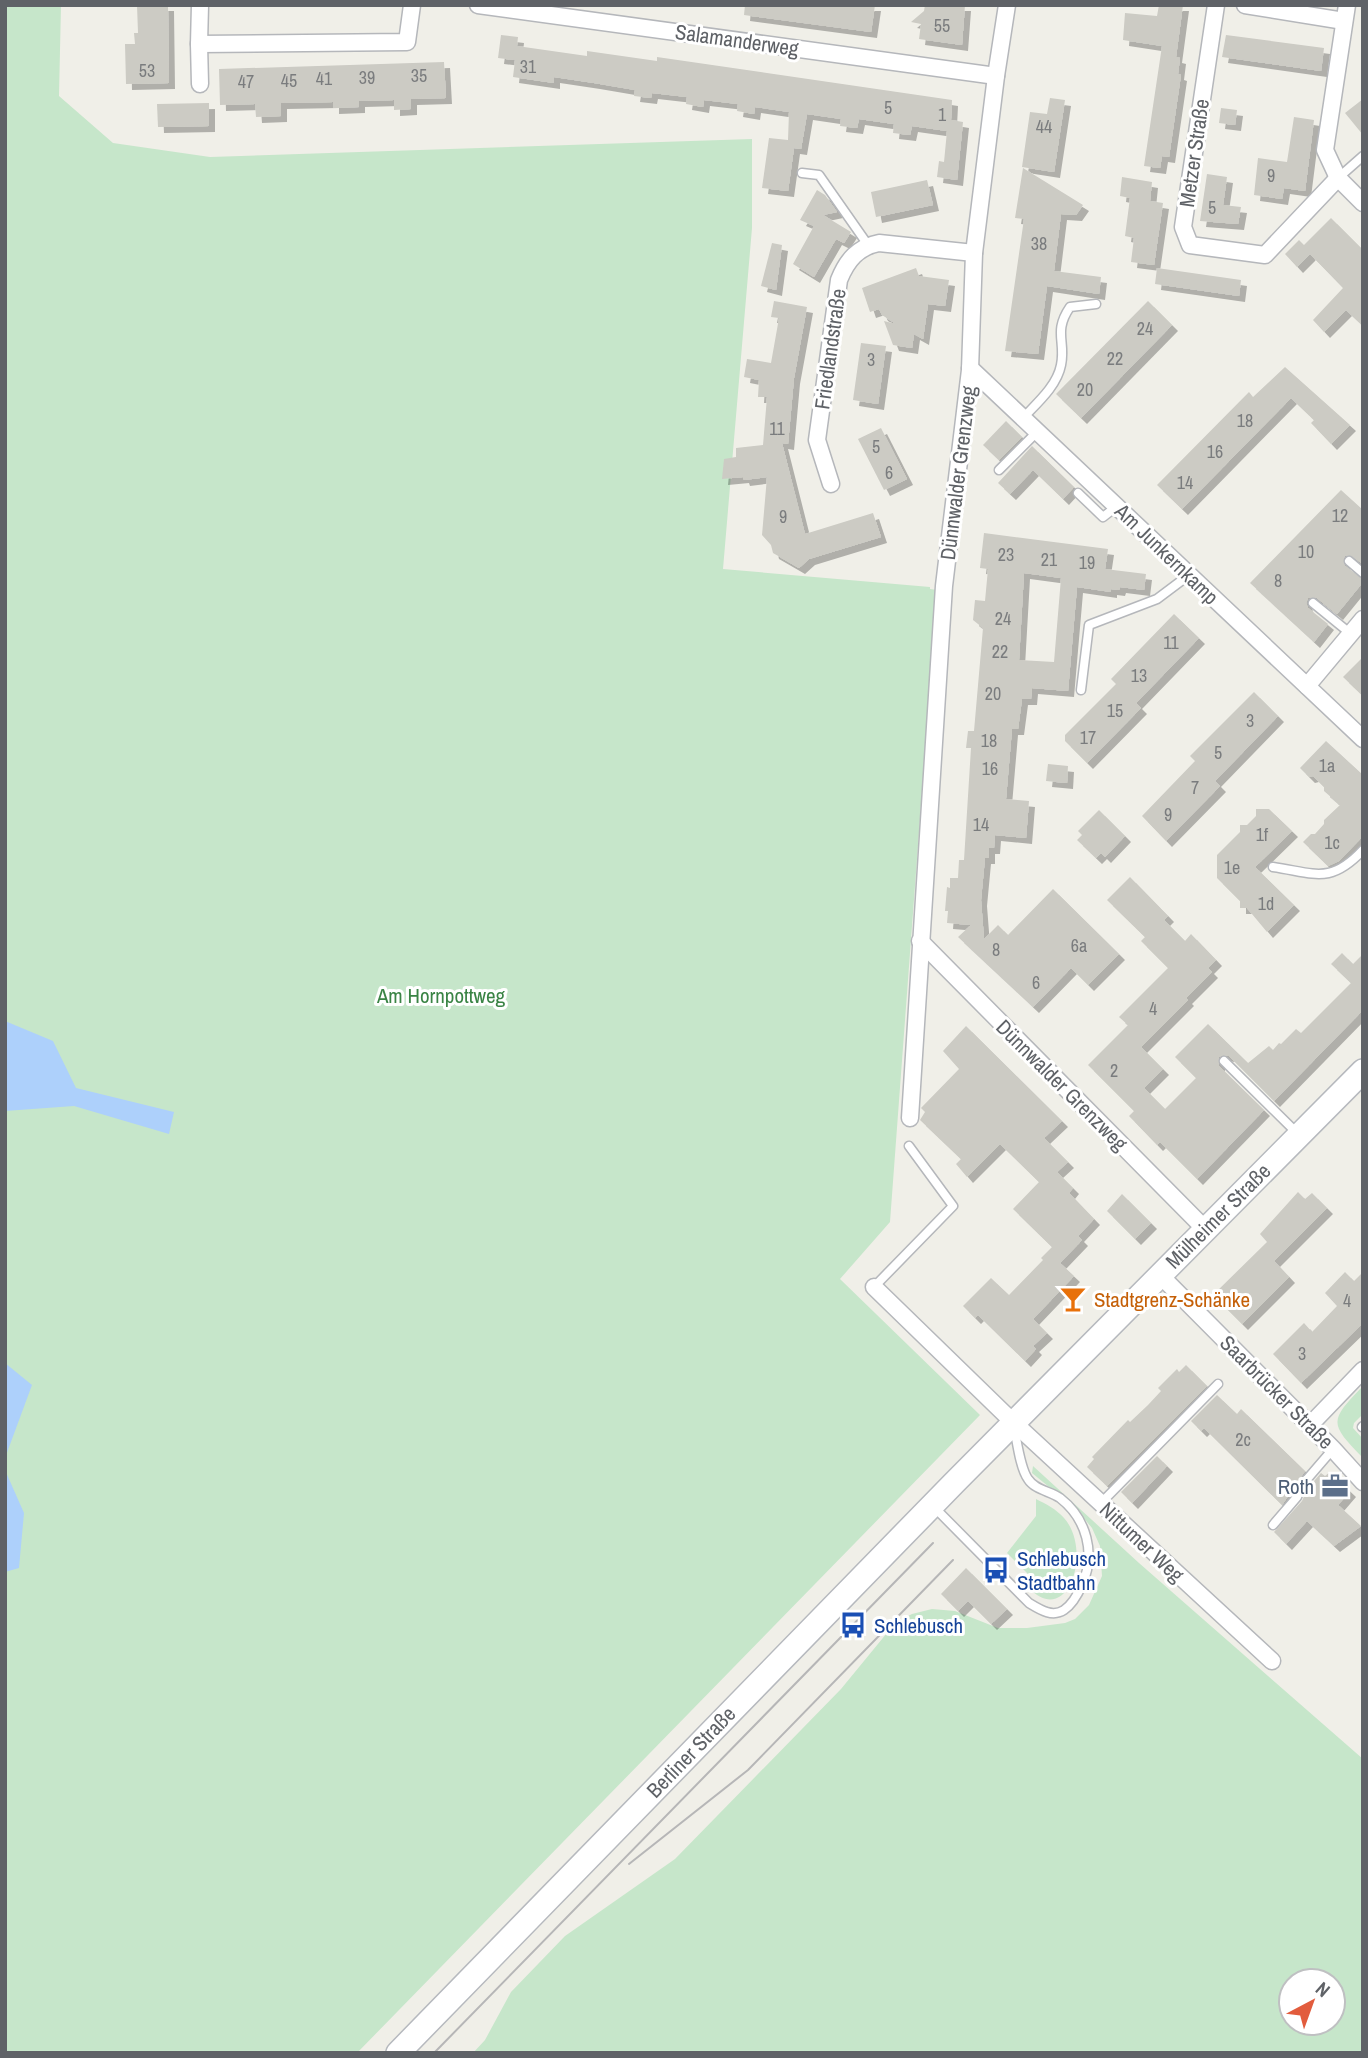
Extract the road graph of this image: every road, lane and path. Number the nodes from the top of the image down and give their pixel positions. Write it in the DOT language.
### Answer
graph roads {
  1 [pos="200,5"];
  2 [pos="412,5"];
  3 [pos="478,5"];
  4 [pos="1007,5"];
  5 [pos="1216,5"];
  6 [pos="1245,5"];
  7 [pos="1345,13"];
  8 [pos="199,44"];
  9 [pos="996,76"];
  10 [pos="200,84"];
  11 [pos="1363,156"];
  12 [pos="802,173"];
  13 [pos="1338,178"];
  14 [pos="1363,203"];
  15 [pos="868,245"];
  16 [pos="974,253"];
  17 [pos="1097,303"];
  18 [pos="970,368"];
  19 [pos="1023,418"];
  20 [pos="1038,432"];
  21 [pos="999,470"];
  22 [pos="831,484"];
  23 [pos="1078,493"];
  24 [pos="1116,506"];
  25 [pos="1349,561"];
  26 [pos="1363,573"];
  27 [pos="1189,575"];
  28 [pos="1313,603"];
  29 [pos="1363,619"];
  30 [pos="1351,634"];
  31 [pos="1307,686"];
  32 [pos="1081,690"];
  33 [pos="1363,739"];
  34 [pos="1363,850"];
  35 [pos="1273,867"];
  36 [pos="920,941"];
  37 [pos="1224,1061"];
  38 [pos="1363,1070"];
  39 [pos="910,1118"];
  40 [pos="1298,1134"];
  41 [pos="909,1146"];
  42 [pos="1205,1228"];
  43 [pos="1160,1275"];
  44 [pos="874,1287"];
  45 [pos="1363,1370"];
  46 [pos="1218,1384"];
  47 [pos="1014,1423"];
  48 [pos="1310,1425"];
  49 [pos="1333,1449"];
  50 [pos="985,1452"];
  51 [pos="1363,1482"];
  52 [pos="1100,1504"];
  53 [pos="939,1512"];
  54 [pos="1273,1525"];
  55 [pos="1272,1661"];
  56 [pos="398,2053"];
  1 -- 8 [label="street"];
  2 -- 8 [label="street"];
  3 -- 9 [label="street, Salamanderweg"];
  4 -- 9 [label="street, Dünnwalder Grenzweg"];
  5 -- 13 [label="street, Metzer Straße"];
  6 -- 7 [label="street"];
  7 -- 13 [label="street"];
  8 -- 10 [label="street"];
  9 -- 16 [label="street, Dünnwalder Grenzweg"];
  11 -- 13 [label="lane"];
  12 -- 15 [label="lane"];
  13 -- 14 [label="street"];
  15 -- 16 [label="street"];
  15 -- 22 [label="street, Friedlandstraße"];
  16 -- 18 [label="street, Dünnwalder Grenzweg"];
  17 -- 19 [label="lane"];
  18 -- 19 [label="street, Am Junkernkamp"];
  18 -- 36 [label="street, Dünnwalder Grenzweg"];
  19 -- 20 [label="street, Am Junkernkamp"];
  20 -- 21 [label="lane"];
  20 -- 24 [label="street, Am Junkernkamp"];
  23 -- 24 [label="lane"];
  24 -- 27 [label="street, Am Junkernkamp"];
  25 -- 26 [label="lane"];
  27 -- 31 [label="street, Am Junkernkamp"];
  27 -- 32 [label="lane"];
  28 -- 30 [label="lane"];
  29 -- 30 [label="street"];
  30 -- 31 [label="street"];
  31 -- 33 [label="street, Am Junkernkamp"];
  34 -- 35 [label="lane"];
  36 -- 39 [label="street, Dünnwalder Grenzweg"];
  36 -- 42 [label="street, Dünnwalder Grenzweg"];
  37 -- 40 [label="lane"];
  38 -- 40 [label="main road, Mülheimer Straße"];
  40 -- 42 [label="main road, Mülheimer Straße"];
  41 -- 44 [label="lane"];
  42 -- 43 [label="main road, Mülheimer Straße"];
  43 -- 47 [label="main road, Mülheimer Straße"];
  43 -- 48 [label="street, Saarbrücker Straße"];
  44 -- 47 [label="street"];
  45 -- 48 [label="street"];
  46 -- 52 [label="lane"];
  47 -- 50 [label="main road, Mülheimer Straße"];
  47 -- 52 [label="street, Nittumer Weg"];
  47 -- 53 [label="lane"];
  48 -- 49 [label="street, Saarbrücker Straße"];
  49 -- 51 [label="street, Saarbrücker Straße"];
  49 -- 54 [label="lane"];
  50 -- 53 [label="main road, Berliner Straße"];
  52 -- 55 [label="street, Nittumer Weg"];
  53 -- 56 [label="main road, Berliner Straße"];
}
